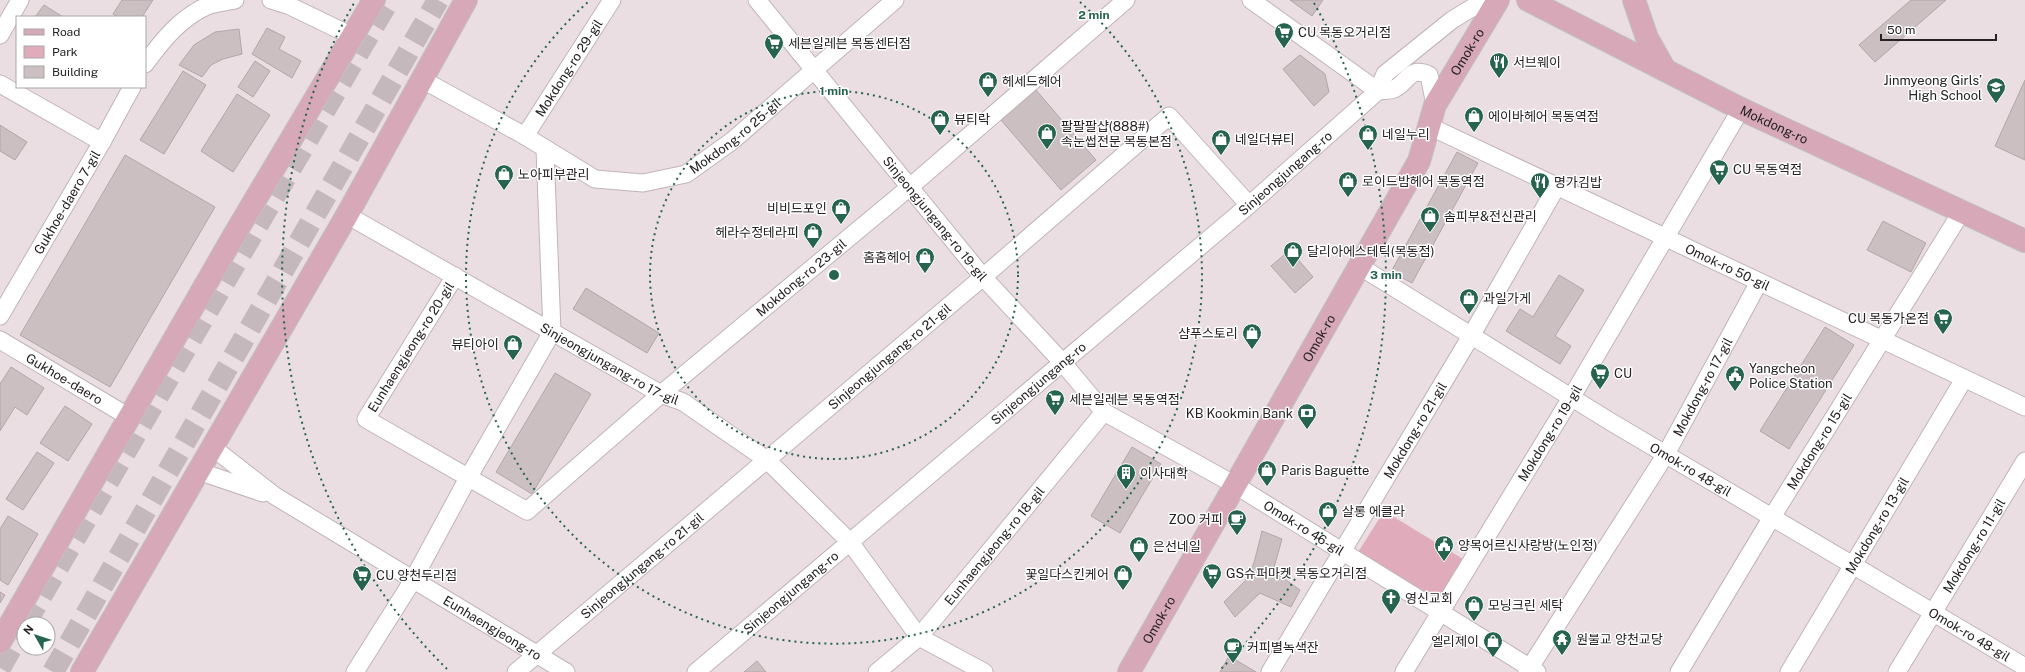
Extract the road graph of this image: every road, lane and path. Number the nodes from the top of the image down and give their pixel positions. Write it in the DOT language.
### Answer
graph roads {
  1 [pos="20,0"];
  2 [pos="235,0"];
  3 [pos="271,0"];
  4 [pos="374,0"];
  5 [pos="451,0"];
  6 [pos="466,0"];
  7 [pos="612,0"];
  8 [pos="757,0"];
  9 [pos="895,0"];
  10 [pos="1126,0"];
  11 [pos="1251,0"];
  12 [pos="1485,0"];
  13 [pos="1498,0"];
  14 [pos="1528,0"];
  15 [pos="1634,0"];
  16 [pos="206,3"];
  17 [pos="0,35"];
  18 [pos="352,36"];
  19 [pos="146,63"];
  20 [pos="814,70"];
  21 [pos="1665,70"];
  22 [pos="425,76"];
  23 [pos="0,84"];
  24 [pos="131,88"];
  25 [pos="1378,91"];
  26 [pos="1436,105"];
  27 [pos="1741,108"];
  28 [pos="1430,126"];
  29 [pos="524,136"];
  30 [pos="102,142"];
  31 [pos="545,149"];
  32 [pos="911,186"];
  33 [pos="1557,186"];
  34 [pos="1248,205"];
  35 [pos="1962,212"];
  36 [pos="347,215"];
  37 [pos="1666,238"];
  38 [pos="2025,241"];
  39 [pos="1359,266"];
  40 [pos="455,276"];
  41 [pos="983,277"];
  42 [pos="1759,282"];
  43 [pos="0,316"];
  44 [pos="552,332"];
  45 [pos="1471,336"];
  46 [pos="0,340"];
  47 [pos="1883,341"];
  48 [pos="1062,362"];
  49 [pos="1964,379"];
  50 [pos="661,394"];
  51 [pos="1572,398"];
  52 [pos="2025,407"];
  53 [pos="1104,412"];
  54 [pos="128,417"];
  55 [pos="212,447"];
  56 [pos="1666,454"];
  57 [pos="767,460"];
  58 [pos="2025,461"];
  59 [pos="198,471"];
  60 [pos="468,478"];
  61 [pos="1235,486"];
  62 [pos="275,496"];
  63 [pos="1772,517"];
  64 [pos="850,542"];
  65 [pos="1342,553"];
  66 [pos="1854,566"];
  67 [pos="413,580"];
  68 [pos="1933,612"];
  69 [pos="1439,613"];
  70 [pos="920,637"];
  71 [pos="0,642"];
  72 [pos="537,654"];
  73 [pos="2025,667"];
  74 [pos="975,670"];
  75 [pos="1531,671"];
  76 [pos="82,672"];
  77 [pos="356,672"];
  78 [pos="516,672"];
  79 [pos="566,672"];
  80 [pos="696,672"];
  81 [pos="877,672"];
  82 [pos="1129,672"];
  83 [pos="1270,672"];
  84 [pos="1404,672"];
  85 [pos="1679,672"];
  86 [pos="1789,672"];
  87 [pos="1897,672"];
  1 -- 17 [label="street"];
  2 -- 16 [label="street"];
  3 -- 18 [label="street"];
  4 -- 18 [label="main road"];
  5 -- 22 [label="main road"];
  6 -- 22 [label="main road"];
  7 -- 29 [label="street, Mokdong-ro 29-gil"];
  8 -- 20 [label="street, Sinjeongjungang-ro 19-gil"];
  9 -- 20 [label="street, Mokdong-ro 25-gil"];
  10 -- 32 [label="street, Mokdong-ro 23-gil"];
  11 -- 25 [label="street"];
  12 -- 25 [label="street, Sinjeongjungang-ro"];
  13 -- 26 [label="main road, Omok-ro"];
  14 -- 21 [label="main road, Mokdong-ro"];
  15 -- 21 [label="main road"];
  16 -- 19 [label="street"];
  18 -- 54 [label="main road"];
  20 -- 31 [label="street, Mokdong-ro 25-gil"];
  20 -- 32 [label="street, Sinjeongjungang-ro 19-gil"];
  21 -- 27 [label="main road, Mokdong-ro"];
  22 -- 29 [label="street, Mokdong-ro 25-gil"];
  22 -- 36 [label="main road"];
  23 -- 30 [label="street"];
  24 -- 30 [label="street, Gukhoe-daero 7-gil"];
  25 -- 26 [label="street, Sinjeongjungang-ro"];
  25 -- 34 [label="street, Sinjeongjungang-ro"];
  26 -- 28 [label="main road, Omok-ro"];
  27 -- 35 [label="main road, Mokdong-ro"];
  27 -- 37 [label="street, Mokdong-ro 19-gil"];
  28 -- 33 [label="street, Omok-ro 50-gil"];
  28 -- 39 [label="main road, Omok-ro"];
  29 -- 31 [label="street, Mokdong-ro 25-gil"];
  30 -- 43 [label="street, Gukhoe-daero 7-gil"];
  31 -- 44 [label="street"];
  32 -- 41 [label="street, Sinjeongjungang-ro 19-gil"];
  32 -- 50 [label="street, Mokdong-ro 23-gil"];
  33 -- 37 [label="street, Omok-ro 50-gil"];
  33 -- 45 [label="street, Mokdong-ro 21-gil"];
  34 -- 41 [label="street, Sinjeongjungang-ro 21-gil"];
  34 -- 48 [label="street, Sinjeongjungang-ro"];
  35 -- 38 [label="main road, Mokdong-ro"];
  35 -- 47 [label="street, Mokdong-ro 15-gil"];
  36 -- 40 [label="street, Sinjeongjungang-ro 17-gil"];
  36 -- 55 [label="main road"];
  37 -- 42 [label="street, Omok-ro 50-gil"];
  37 -- 51 [label="street, Mokdong-ro 19-gil"];
  39 -- 45 [label="street, Omok-ro 48-gil"];
  39 -- 61 [label="main road, Omok-ro"];
  40 -- 44 [label="street, Sinjeongjungang-ro 17-gil"];
  40 -- 60 [label="street, Eunhaengjeong-ro 20-gil"];
  41 -- 48 [label="street, Sinjeongjungang-ro 19-gil"];
  41 -- 57 [label="street, Sinjeongjungang-ro 21-gil"];
  42 -- 47 [label="street, Omok-ro 50-gil"];
  42 -- 56 [label="street, Mokdong-ro 17-gil"];
  44 -- 50 [label="street, Sinjeongjungang-ro 17-gil"];
  44 -- 60 [label="street"];
  45 -- 51 [label="street, Omok-ro 48-gil"];
  45 -- 65 [label="street, Mokdong-ro 21-gil"];
  46 -- 54 [label="street, Gukhoe-daero"];
  47 -- 49 [label="street, Omok-ro 50-gil"];
  47 -- 63 [label="street, Mokdong-ro 15-gil"];
  48 -- 53 [label="street, Sinjeongjungang-ro 19-gil"];
  48 -- 64 [label="street, Sinjeongjungang-ro"];
  49 -- 52 [label="street, Omok-ro 50-gil"];
  49 -- 66 [label="street, Mokdong-ro 13-gil"];
  50 -- 57 [label="street, Sinjeongjungang-ro 17-gil"];
  50 -- 60 [label="street, Mokdong-ro 23-gil"];
  51 -- 56 [label="street, Omok-ro 48-gil"];
  51 -- 69 [label="street, Mokdong-ro 19-gil"];
  53 -- 61 [label="street, Omok-ro 46-gil"];
  53 -- 70 [label="street, Eunhaengjeong-ro 18-gil"];
  54 -- 71 [label="main road"];
  55 -- 59 [label="main road"];
  55 -- 62 [label="street, Eunhaengjeong-ro"];
  56 -- 63 [label="street, Omok-ro 48-gil"];
  56 -- 75 [label="street, Mokdong-ro 17-gil"];
  57 -- 64 [label="street, Sinjeongjungang-ro 17-gil"];
  57 -- 72 [label="street, Sinjeongjungang-ro 21-gil"];
  58 -- 68 [label="street, Mokdong-ro 11-gil"];
  59 -- 62 [label="street, Eunhaengjeong-ro"];
  59 -- 76 [label="main road"];
  60 -- 67 [label="street"];
  61 -- 65 [label="street, Omok-ro 46-gil"];
  61 -- 82 [label="main road, Omok-ro"];
  62 -- 67 [label="street, Eunhaengjeong-ro"];
  63 -- 66 [label="street, Omok-ro 48-gil"];
  63 -- 85 [label="street, Mokdong-ro 15-gil"];
  64 -- 70 [label="street, Sinjeongjungang-ro 17-gil"];
  64 -- 80 [label="street, Sinjeongjungang-ro"];
  65 -- 69 [label="street, Omok-ro 46-gil"];
  65 -- 83 [label="street, Mokdong-ro 21-gil"];
  66 -- 68 [label="street, Omok-ro 48-gil"];
  66 -- 86 [label="street, Mokdong-ro 13-gil"];
  67 -- 72 [label="street, Eunhaengjeong-ro"];
  67 -- 77 [label="street"];
  68 -- 73 [label="street, Omok-ro 48-gil"];
  68 -- 87 [label="street, Mokdong-ro 11-gil"];
  69 -- 75 [label="street, Omok-ro 46-gil"];
  69 -- 84 [label="street, Mokdong-ro 19-gil"];
  70 -- 74 [label="street"];
  70 -- 81 [label="street, Eunhaengjeong-ro 18-gil"];
  72 -- 78 [label="street, Sinjeongjungang-ro 21-gil"];
  72 -- 79 [label="street, Eunhaengjeong-ro"];
}
